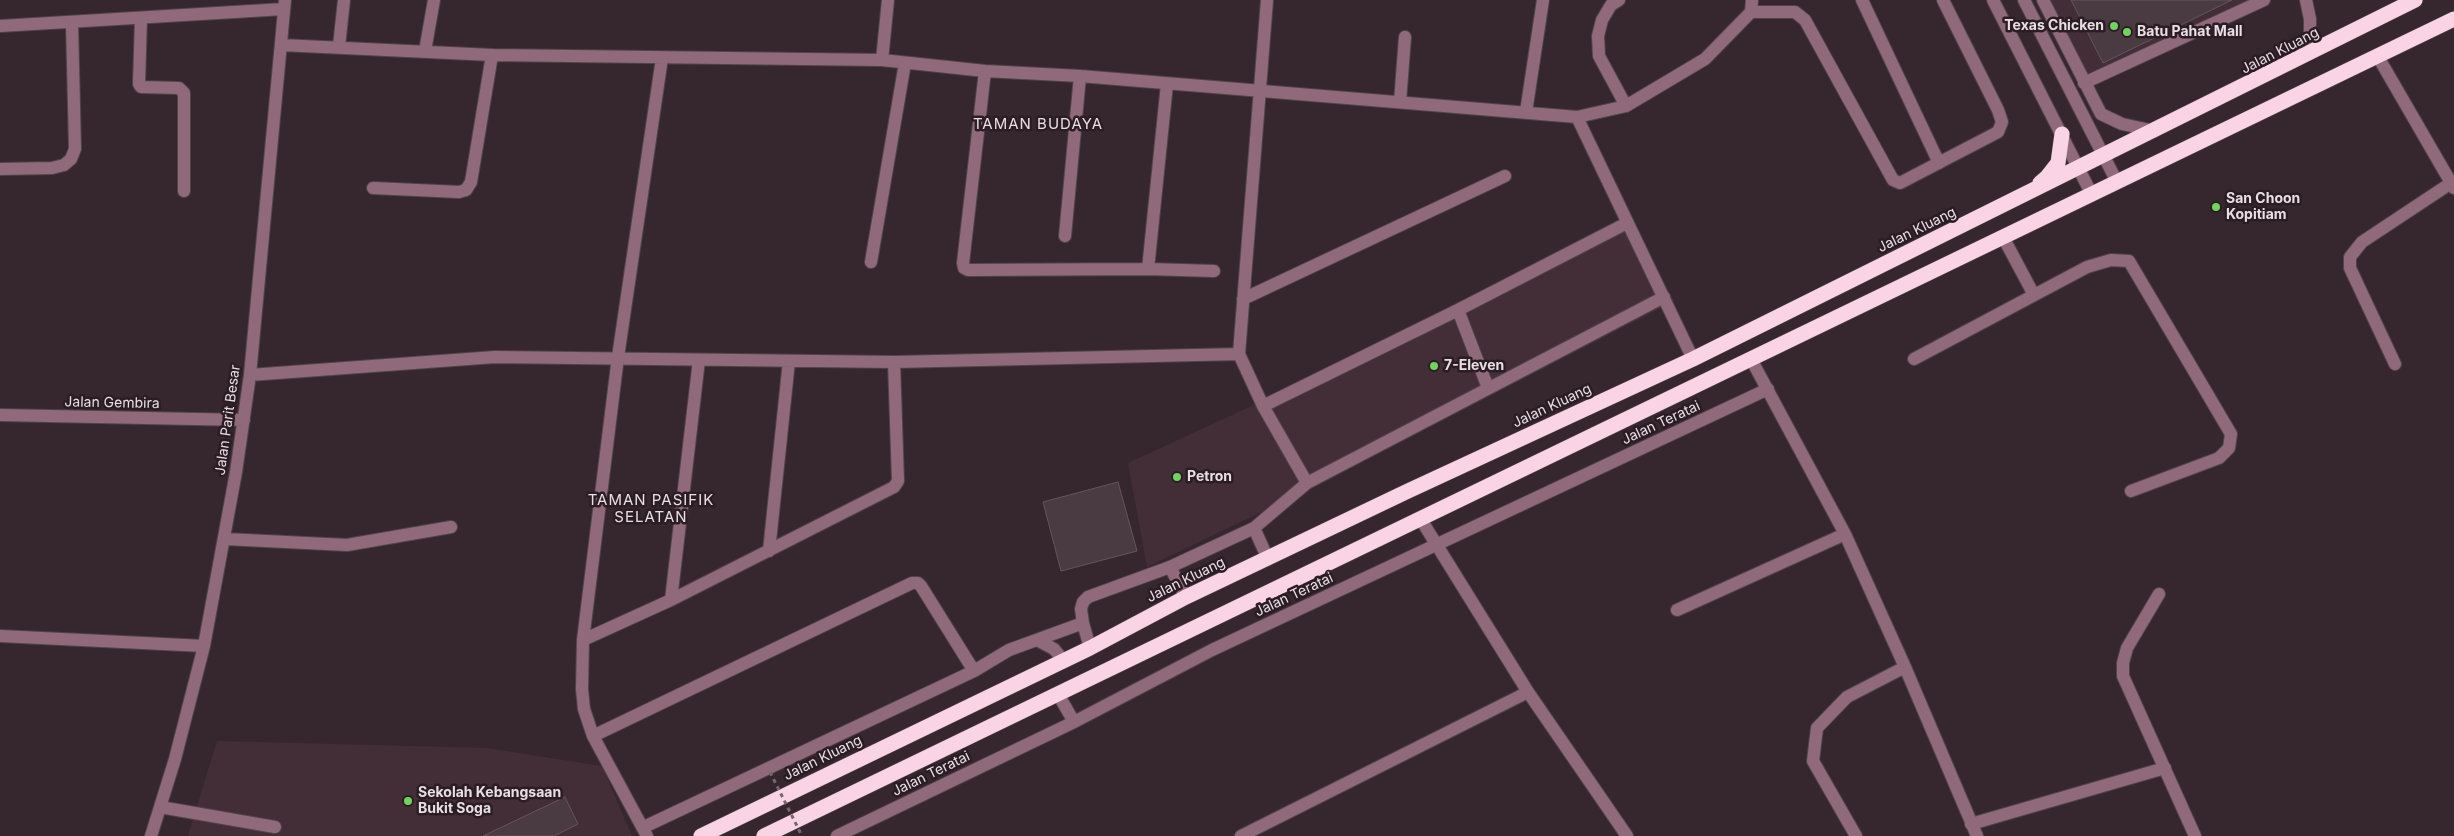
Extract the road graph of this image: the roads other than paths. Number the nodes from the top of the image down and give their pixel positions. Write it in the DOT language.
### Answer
graph roads {
  1 [pos="344,0"];
  2 [pos="434,0"];
  3 [pos="888,0"];
  4 [pos="1267,0"];
  5 [pos="1543,0"];
  6 [pos="1619,0"];
  7 [pos="1862,0"];
  8 [pos="1943,0"];
  9 [pos="1993,0"];
  10 [pos="2024,0"];
  11 [pos="2043,0"];
  12 [pos="2264,0"];
  13 [pos="2306,0"];
  14 [pos="2415,0"];
  15 [pos="1751,6"];
  16 [pos="281,7"];
  17 [pos="141,18"];
  18 [pos="2454,19"];
  19 [pos="72,23"];
  20 [pos="0,26"];
  21 [pos="1405,37"];
  22 [pos="281,45"];
  23 [pos="339,46"];
  24 [pos="425,51"];
  25 [pos="492,55"];
  26 [pos="2377,55"];
  27 [pos="662,58"];
  28 [pos="882,60"];
  29 [pos="2299,60"];
  30 [pos="905,63"];
  31 [pos="985,70"];
  32 [pos="1080,76"];
  33 [pos="2084,83"];
  34 [pos="1167,84"];
  35 [pos="1259,92"];
  36 [pos="1400,102"];
  37 [pos="1626,106"];
  38 [pos="1526,112"];
  39 [pos="1577,117"];
  40 [pos="2155,131"];
  41 [pos="2062,134"];
  42 [pos="2104,156"];
  43 [pos="1939,163"];
  44 [pos="2079,168"];
  45 [pos="0,169"];
  46 [pos="1505,176"];
  47 [pos="2117,182"];
  48 [pos="2453,186"];
  49 [pos="373,188"];
  50 [pos="184,191"];
  51 [pos="2091,193"];
  52 [pos="2021,197"];
  53 [pos="1627,223"];
  54 [pos="1064,236"];
  55 [pos="2003,237"];
  56 [pos="871,262"];
  57 [pos="1148,269"];
  58 [pos="1214,272"];
  59 [pos="2034,295"];
  60 [pos="1664,297"];
  61 [pos="1243,299"];
  62 [pos="1458,310"];
  63 [pos="1239,354"];
  64 [pos="618,357"];
  65 [pos="1693,359"];
  66 [pos="1751,359"];
  67 [pos="1914,359"];
  68 [pos="699,360"];
  69 [pos="789,361"];
  70 [pos="894,362"];
  71 [pos="2395,364"];
  72 [pos="250,375"];
  73 [pos="1488,388"];
  74 [pos="1768,389"];
  75 [pos="1263,406"];
  76 [pos="0,415"];
  77 [pos="234,420"];
  78 [pos="1307,484"];
  79 [pos="2131,491"];
  80 [pos="1420,518"];
  81 [pos="451,527"];
  82 [pos="1254,528"];
  83 [pos="1845,534"];
  84 [pos="225,539"];
  85 [pos="1436,546"];
  86 [pos="769,551"];
  87 [pos="1268,559"];
  88 [pos="1170,567"];
  89 [pos="2159,594"];
  90 [pos="1186,597"];
  91 [pos="670,600"];
  92 [pos="1677,610"];
  93 [pos="1083,623"];
  94 [pos="0,636"];
  95 [pos="583,640"];
  96 [pos="1037,640"];
  97 [pos="204,646"];
  98 [pos="1090,648"];
  99 [pos="1063,660"];
  100 [pos="1906,667"];
  101 [pos="974,670"];
  102 [pos="1528,692"];
  103 [pos="1058,694"];
  104 [pos="1074,721"];
  105 [pos="593,736"];
  106 [pos="2165,768"];
  107 [pos="160,807"];
  108 [pos="275,826"];
  109 [pos="1974,830"];
  110 [pos="646,831"];
  111 [pos="151,836"];
  112 [pos="701,836"];
  113 [pos="764,836"];
  114 [pos="837,836"];
  115 [pos="1241,836"];
  116 [pos="1627,836"];
  117 [pos="1856,836"];
  118 [pos="2195,836"];
  1 -- 23 [label="street"];
  2 -- 24 [label="street"];
  3 -- 28 [label="street"];
  4 -- 35 [label="street"];
  5 -- 38 [label="street"];
  6 -- 37 [label="street"];
  7 -- 43 [label="street"];
  8 -- 43 [label="street"];
  9 -- 41 [label="street"];
  10 -- 42 [label="street"];
  11 -- 33 [label="street"];
  12 -- 33 [label="street"];
  13 -- 29 [label="street"];
  14 -- 29 [label="highway, Jalan Kluang"];
  15 -- 37 [label="street"];
  15 -- 43 [label="street"];
  16 -- 17 [label="street"];
  16 -- 22 [label="street, Jalan Parit Besar"];
  17 -- 19 [label="street"];
  17 -- 50 [label="street"];
  18 -- 26 [label="highway"];
  19 -- 20 [label="street"];
  19 -- 45 [label="street"];
  21 -- 36 [label="street"];
  22 -- 23 [label="street"];
  22 -- 72 [label="street, Jalan Parit Besar"];
  23 -- 24 [label="street"];
  24 -- 25 [label="street"];
  25 -- 27 [label="street"];
  25 -- 49 [label="street"];
  26 -- 47 [label="highway"];
  26 -- 48 [label="street"];
  27 -- 28 [label="street"];
  27 -- 64 [label="street"];
  28 -- 30 [label="street"];
  29 -- 40 [label="highway, Jalan Kluang"];
  30 -- 31 [label="street"];
  30 -- 56 [label="street"];
  31 -- 32 [label="street"];
  31 -- 57 [label="street"];
  32 -- 34 [label="street"];
  32 -- 54 [label="street"];
  33 -- 40 [label="street"];
  34 -- 35 [label="street"];
  34 -- 57 [label="street"];
  35 -- 36 [label="street"];
  35 -- 61 [label="street"];
  36 -- 38 [label="street"];
  37 -- 39 [label="street"];
  38 -- 39 [label="street"];
  39 -- 53 [label="street"];
  40 -- 42 [label="highway, Jalan Kluang"];
  41 -- 44 [label="street"];
  41 -- 52 [label="highway"];
  42 -- 44 [label="highway, Jalan Kluang"];
  42 -- 47 [label="street"];
  44 -- 51 [label="street"];
  44 -- 52 [label="highway, Jalan Kluang"];
  46 -- 61 [label="street"];
  47 -- 51 [label="highway"];
  48 -- 71 [label="street"];
  51 -- 55 [label="highway"];
  52 -- 65 [label="highway, Jalan Kluang"];
  53 -- 60 [label="street"];
  53 -- 62 [label="street"];
  55 -- 59 [label="street"];
  55 -- 66 [label="highway"];
  57 -- 58 [label="street"];
  59 -- 67 [label="street"];
  59 -- 79 [label="street"];
  60 -- 65 [label="street"];
  60 -- 73 [label="street"];
  61 -- 63 [label="street"];
  62 -- 73 [label="street"];
  62 -- 75 [label="street"];
  63 -- 70 [label="street"];
  63 -- 75 [label="street"];
  64 -- 68 [label="street"];
  64 -- 72 [label="street"];
  64 -- 95 [label="street"];
  65 -- 87 [label="highway, Jalan Kluang"];
  66 -- 74 [label="street"];
  66 -- 80 [label="highway"];
  68 -- 69 [label="street"];
  68 -- 91 [label="street"];
  69 -- 70 [label="street"];
  69 -- 86 [label="street"];
  70 -- 86 [label="street"];
  72 -- 77 [label="street, Jalan Parit Besar"];
  73 -- 78 [label="street"];
  74 -- 83 [label="street"];
  74 -- 85 [label="street, Jalan Teratai"];
  75 -- 78 [label="street"];
  76 -- 77 [label="street, Jalan Gembira"];
  77 -- 84 [label="street, Jalan Parit Besar"];
  78 -- 82 [label="street"];
  80 -- 85 [label="street"];
  80 -- 103 [label="highway"];
  81 -- 84 [label="street"];
  82 -- 87 [label="street"];
  82 -- 88 [label="street"];
  83 -- 92 [label="street"];
  83 -- 100 [label="street"];
  84 -- 97 [label="street, Jalan Parit Besar"];
  85 -- 102 [label="street"];
  85 -- 104 [label="street, Jalan Teratai"];
  86 -- 91 [label="street"];
  87 -- 90 [label="highway, Jalan Kluang"];
  88 -- 90 [label="street"];
  88 -- 93 [label="street"];
  89 -- 106 [label="street"];
  90 -- 98 [label="highway, Jalan Kluang"];
  91 -- 95 [label="street"];
  93 -- 96 [label="street"];
  93 -- 98 [label="street"];
  94 -- 97 [label="street"];
  95 -- 105 [label="street"];
  96 -- 99 [label="street"];
  96 -- 101 [label="street"];
  97 -- 107 [label="street, Jalan Parit Besar"];
  98 -- 99 [label="highway, Jalan Kluang"];
  99 -- 112 [label="highway, Jalan Kluang"];
  100 -- 109 [label="street"];
  100 -- 117 [label="street"];
  101 -- 105 [label="street"];
  101 -- 110 [label="street"];
  102 -- 115 [label="street"];
  102 -- 116 [label="street"];
  103 -- 104 [label="street"];
  103 -- 113 [label="highway"];
  104 -- 114 [label="street, Jalan Teratai"];
  105 -- 110 [label="street"];
  106 -- 109 [label="street"];
  106 -- 118 [label="street"];
  107 -- 108 [label="street"];
  107 -- 111 [label="street, Jalan Parit Besar"];
}
